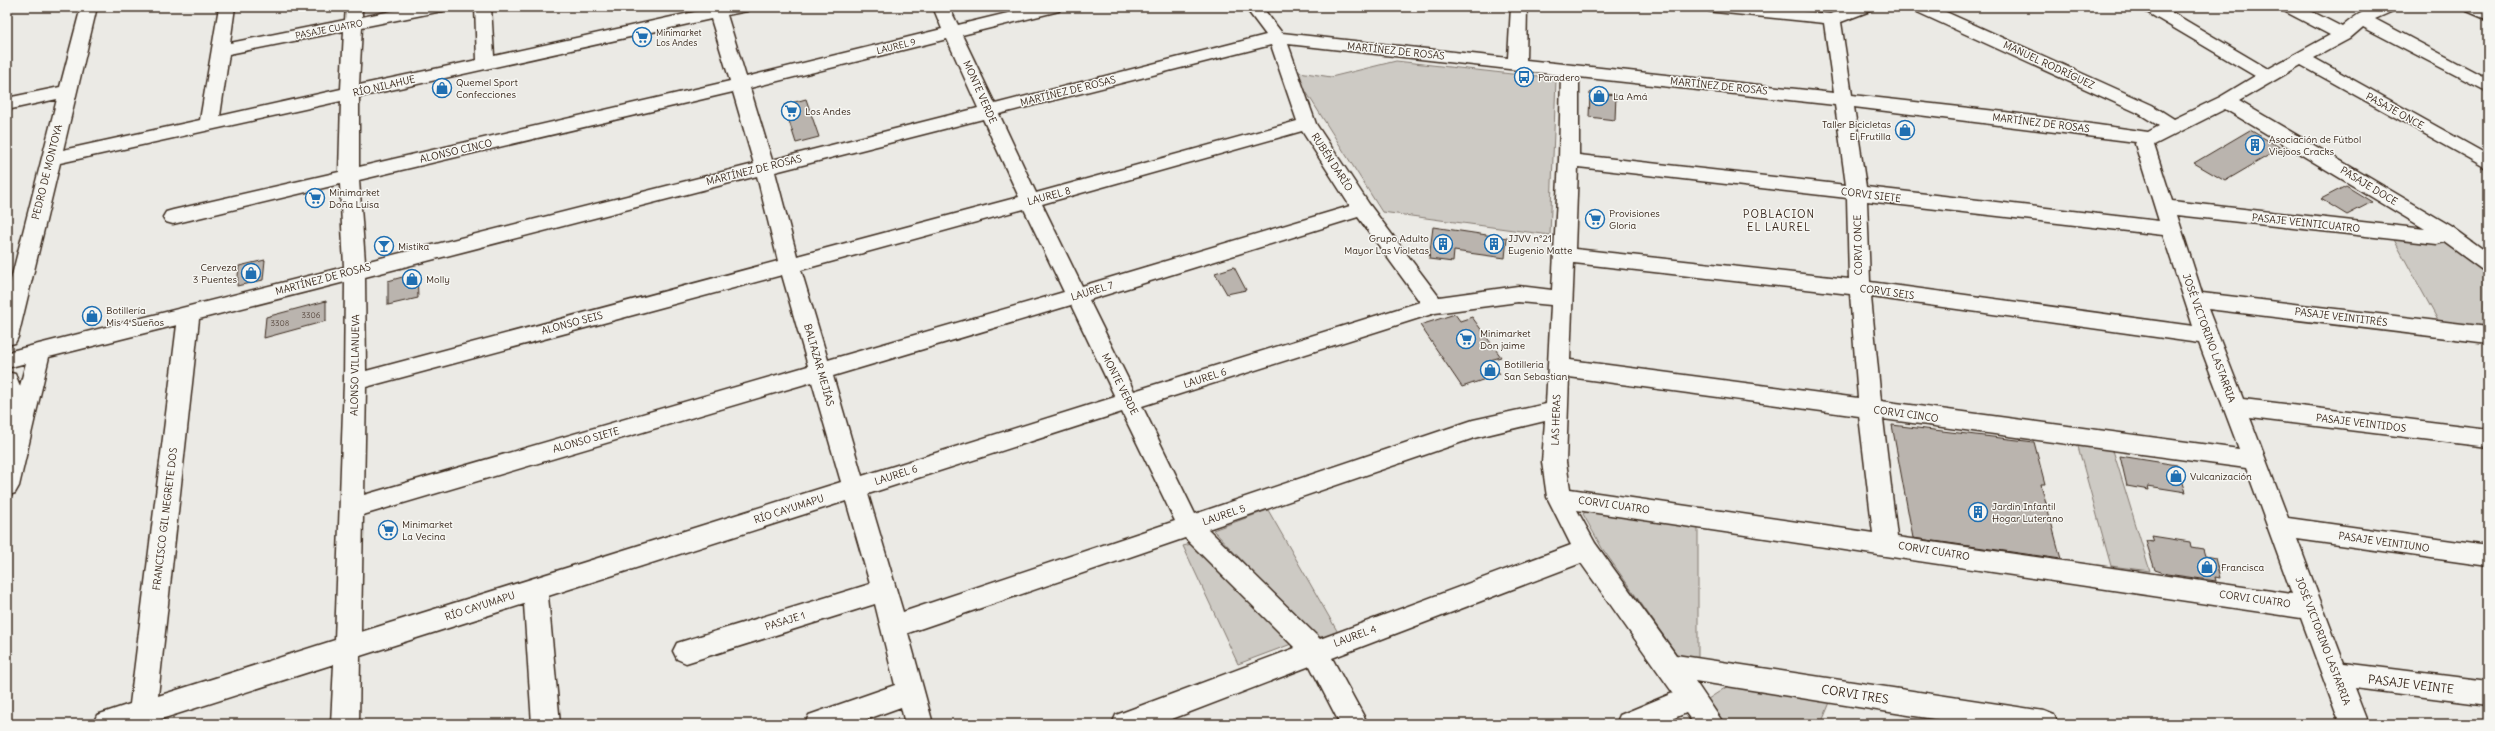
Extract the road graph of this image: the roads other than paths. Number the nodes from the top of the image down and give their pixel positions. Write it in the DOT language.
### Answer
graph roads {
  1 [pos="89,7"];
  2 [pos="227,7"];
  3 [pos="437,7"];
  4 [pos="483,7"];
  5 [pos="741,7"];
  6 [pos="941,7"];
  7 [pos="1053,7"];
  8 [pos="1253,7"];
  9 [pos="1519,7"];
  10 [pos="1715,7"];
  11 [pos="1864,7"];
  12 [pos="1921,7"];
  13 [pos="2151,7"];
  14 [pos="2290,7"];
  15 [pos="2387,7"];
  16 [pos="2473,7"];
  17 [pos="716,10"];
  18 [pos="353,15"];
  19 [pos="2488,15"];
  20 [pos="1832,19"];
  21 [pos="2362,19"];
  22 [pos="954,32"];
  23 [pos="2343,35"];
  24 [pos="1277,38"];
  25 [pos="220,50"];
  26 [pos="2302,59"];
  27 [pos="486,64"];
  28 [pos="1517,64"];
  29 [pos="1570,70"];
  30 [pos="2268,76"];
  31 [pos="738,85"];
  32 [pos="2488,86"];
  33 [pos="67,91"];
  34 [pos="350,94"];
  35 [pos="1843,100"];
  36 [pos="2226,101"];
  37 [pos="7,104"];
  38 [pos="988,111"];
  39 [pos="209,124"];
  40 [pos="1307,124"];
  41 [pos="2174,127"];
  42 [pos="2150,138"];
  43 [pos="50,159"];
  44 [pos="1569,160"];
  45 [pos="2488,162"];
  46 [pos="763,168"];
  47 [pos="349,176"];
  48 [pos="1857,193"];
  49 [pos="1030,201"];
  50 [pos="2166,207"];
  51 [pos="1362,209"];
  52 [pos="173,217"];
  53 [pos="2172,229"];
  54 [pos="2444,231"];
  55 [pos="1565,255"];
  56 [pos="789,264"];
  57 [pos="2488,264"];
  58 [pos="355,271"];
  59 [pos="1860,288"];
  60 [pos="1076,296"];
  61 [pos="1562,298"];
  62 [pos="2194,300"];
  63 [pos="1434,305"];
  64 [pos="189,314"];
  65 [pos="2488,335"];
  66 [pos="2208,336"];
  67 [pos="7,337"];
  68 [pos="40,351"];
  69 [pos="7,360"];
  70 [pos="1558,367"];
  71 [pos="820,371"];
  72 [pos="7,380"];
  73 [pos="355,382"];
  74 [pos="1129,402"];
  75 [pos="2234,407"];
  76 [pos="1870,409"];
  77 [pos="1556,410"];
  78 [pos="23,419"];
  79 [pos="2488,438"];
  80 [pos="11,454"];
  81 [pos="2254,460"];
  82 [pos="7,486"];
  83 [pos="853,489"];
  84 [pos="1559,497"];
  85 [pos="351,509"];
  86 [pos="1190,527"];
  87 [pos="2280,527"];
  88 [pos="1886,544"];
  89 [pos="1586,550"];
  90 [pos="2488,556"];
  91 [pos="535,589"];
  92 [pos="884,590"];
  93 [pos="2310,608"];
  94 [pos="893,626"];
  95 [pos="347,649"];
  96 [pos="1315,651"];
  97 [pos="686,652"];
  98 [pos="1666,665"];
  99 [pos="2335,674"];
  100 [pos="909,692"];
  101 [pos="2488,693"];
  102 [pos="1692,698"];
  103 [pos="142,718"];
  104 [pos="107,724"];
  105 [pos="345,724"];
  106 [pos="546,724"];
  107 [pos="819,724"];
  108 [pos="919,724"];
  109 [pos="1126,724"];
  110 [pos="1354,724"];
  111 [pos="1630,724"];
  112 [pos="1710,724"];
  113 [pos="2044,724"];
  114 [pos="2354,724"];
  1 -- 33 [label="street, PEDRO DE MONTOYA"];
  2 -- 25 [label="street"];
  3 -- 18 [label="street, PASAJE CUATRO"];
  4 -- 27 [label="street"];
  5 -- 17 [label="street, RÍO NILAHUE"];
  6 -- 22 [label="street, MONTE VERDE"];
  7 -- 22 [label="street, LAUREL 9"];
  8 -- 24 [label="street, RUBÉN DARÍO"];
  9 -- 28 [label="street"];
  10 -- 20 [label="street"];
  11 -- 20 [label="street"];
  12 -- 41 [label="street, MANUEL RODRÍGUEZ"];
  13 -- 30 [label="street"];
  14 -- 23 [label="street"];
  15 -- 21 [label="street"];
  16 -- 19 [label="street"];
  17 -- 27 [label="street, RÍO NILAHUE"];
  17 -- 31 [label="street, BALTAZAR MEJÍAS"];
  18 -- 25 [label="street, PASAJE CUATRO"];
  18 -- 34 [label="street, ALONSO VILLANUEVA"];
  20 -- 35 [label="street, CORVI ONCE"];
  21 -- 23 [label="street"];
  21 -- 32 [label="street"];
  22 -- 31 [label="street, LAUREL 9"];
  22 -- 38 [label="street, MONTE VERDE"];
  23 -- 26 [label="street"];
  24 -- 28 [label="street, MARTÍNEZ DE ROSAS"];
  24 -- 38 [label="street, MARTÍNEZ DE ROSAS"];
  24 -- 40 [label="street, RUBÉN DARÍO"];
  25 -- 39 [label="street"];
  26 -- 30 [label="street"];
  26 -- 45 [label="street, PASAJE ONCE"];
  27 -- 34 [label="street, RÍO NILAHUE"];
  28 -- 29 [label="street, MARTÍNEZ DE ROSAS"];
  29 -- 35 [label="street, MARTÍNEZ DE ROSAS"];
  29 -- 44 [label="street, LAS HERAS"];
  30 -- 36 [label="street"];
  31 -- 46 [label="street, BALTAZAR MEJÍAS"];
  31 -- 47 [label="street, ALONSO CINCO"];
  33 -- 37 [label="street"];
  33 -- 43 [label="street, PEDRO DE MONTOYA"];
  34 -- 39 [label="street, RÍO NILAHUE"];
  34 -- 47 [label="street, ALONSO VILLANUEVA"];
  35 -- 42 [label="street, MARTÍNEZ DE ROSAS"];
  35 -- 48 [label="street, CORVI ONCE"];
  36 -- 41 [label="street"];
  36 -- 54 [label="street, PASAJE DOCE"];
  38 -- 46 [label="street, MARTÍNEZ DE ROSAS"];
  38 -- 49 [label="street, MONTE VERDE"];
  39 -- 43 [label="street, RÍO NILAHUE"];
  40 -- 49 [label="street, LAUREL 8"];
  40 -- 51 [label="street, RUBÉN DARÍO"];
  41 -- 42 [label="street"];
  42 -- 50 [label="street, JOSÉ VICTORINO LASTARRIA"];
  43 -- 67 [label="street, PEDRO DE MONTOYA"];
  44 -- 48 [label="street, CORVI SIETE"];
  44 -- 55 [label="street, LAS HERAS"];
  46 -- 56 [label="street, BALTAZAR MEJÍAS"];
  46 -- 58 [label="street, MARTÍNEZ DE ROSAS"];
  47 -- 52 [label="street, ALONSO CINCO"];
  47 -- 58 [label="street, ALONSO VILLANUEVA"];
  48 -- 53 [label="street, CORVI SIETE"];
  48 -- 59 [label="street, CORVI ONCE"];
  49 -- 56 [label="street, LAUREL 8"];
  49 -- 60 [label="street, MONTE VERDE"];
  50 -- 53 [label="street, JOSÉ VICTORINO LASTARRIA"];
  50 -- 54 [label="street, PASAJE VEINTICUATRO"];
  51 -- 60 [label="street, LAUREL 7"];
  51 -- 63 [label="street, RUBÉN DARÍO"];
  53 -- 62 [label="street, JOSÉ VICTORINO LASTARRIA"];
  54 -- 57 [label="street, PASAJE DOCE"];
  55 -- 59 [label="street, CORVI SEIS"];
  55 -- 61 [label="street, LAS HERAS"];
  56 -- 71 [label="street, BALTAZAR MEJÍAS"];
  56 -- 73 [label="street, ALONSO SEIS"];
  58 -- 64 [label="street, MARTÍNEZ DE ROSAS"];
  58 -- 73 [label="street, ALONSO VILLANUEVA"];
  59 -- 66 [label="street, CORVI SEIS"];
  59 -- 76 [label="street, CORVI ONCE"];
  60 -- 71 [label="street, LAUREL 7"];
  60 -- 74 [label="street, MONTE VERDE"];
  61 -- 63 [label="street, LAUREL 6"];
  61 -- 70 [label="street, LAS HERAS"];
  62 -- 65 [label="street, PASAJE VEINTITRÉS"];
  62 -- 66 [label="street, JOSÉ VICTORINO LASTARRIA"];
  63 -- 74 [label="street, LAUREL 6"];
  64 -- 68 [label="street, MARTÍNEZ DE ROSAS"];
  64 -- 103 [label="street, FRANCISCO GIL NEGRETE DOS"];
  66 -- 75 [label="street, JOSÉ VICTORINO LASTARRIA"];
  68 -- 69 [label="street, MARTÍNEZ DE ROSAS"];
  68 -- 78 [label="street"];
  70 -- 76 [label="street, CORVI CINCO"];
  70 -- 77 [label="street, LAS HERAS"];
  71 -- 83 [label="street, BALTAZAR MEJÍAS"];
  71 -- 85 [label="street, ALONSO SIETE"];
  72 -- 78 [label="street"];
  73 -- 85 [label="street, ALONSO VILLANUEVA"];
  74 -- 83 [label="street, LAUREL 6"];
  74 -- 86 [label="street, MONTE VERDE"];
  75 -- 79 [label="street, PASAJE VEINTIDOS"];
  75 -- 81 [label="street, JOSÉ VICTORINO LASTARRIA"];
  76 -- 81 [label="street, CORVI CINCO"];
  76 -- 88 [label="street, CORVI ONCE"];
  77 -- 84 [label="street, LAS HERAS"];
  77 -- 86 [label="street, LAUREL 5"];
  78 -- 80 [label="street"];
  80 -- 82 [label="street"];
  81 -- 87 [label="street, JOSÉ VICTORINO LASTARRIA"];
  83 -- 91 [label="street, RÍO CAYUMAPU"];
  83 -- 92 [label="street, BALTAZAR MEJÍAS"];
  84 -- 88 [label="street, CORVI CUATRO"];
  84 -- 89 [label="street, LAS HERAS"];
  85 -- 95 [label="street, ALONSO VILLANUEVA"];
  86 -- 94 [label="street, LAUREL 5"];
  86 -- 96 [label="street, MONTE VERDE"];
  87 -- 90 [label="street, PASAJE VEINTIUNO"];
  87 -- 93 [label="street, JOSÉ VICTORINO LASTARRIA"];
  88 -- 93 [label="street, CORVI CUATRO"];
  89 -- 96 [label="street, LAUREL 4"];
  89 -- 98 [label="street, LAS HERAS"];
  91 -- 95 [label="street, RÍO CAYUMAPU"];
  91 -- 106 [label="street"];
  92 -- 94 [label="street, BALTAZAR MEJÍAS"];
  92 -- 97 [label="street, PASAJE 1"];
  93 -- 99 [label="street, JOSÉ VICTORINO LASTARRIA"];
  94 -- 100 [label="street, BALTAZAR MEJÍAS"];
  95 -- 103 [label="street, RÍO CAYUMAPU"];
  95 -- 105 [label="street, ALONSO VILLANUEVA"];
  96 -- 109 [label="street, LAUREL 4"];
  96 -- 110 [label="street, MONTE VERDE"];
  98 -- 102 [label="street, LAS HERAS"];
  98 -- 113 [label="street, CORVI TRES"];
  99 -- 101 [label="street, PASAJE VEINTE"];
  99 -- 114 [label="street, JOSÉ VICTORINO LASTARRIA"];
  100 -- 107 [label="street"];
  100 -- 108 [label="street, BALTAZAR MEJÍAS"];
  102 -- 111 [label="street"];
  102 -- 112 [label="street, LAS HERAS"];
  103 -- 104 [label="street, RÍO CAYUMAPU"];
}
